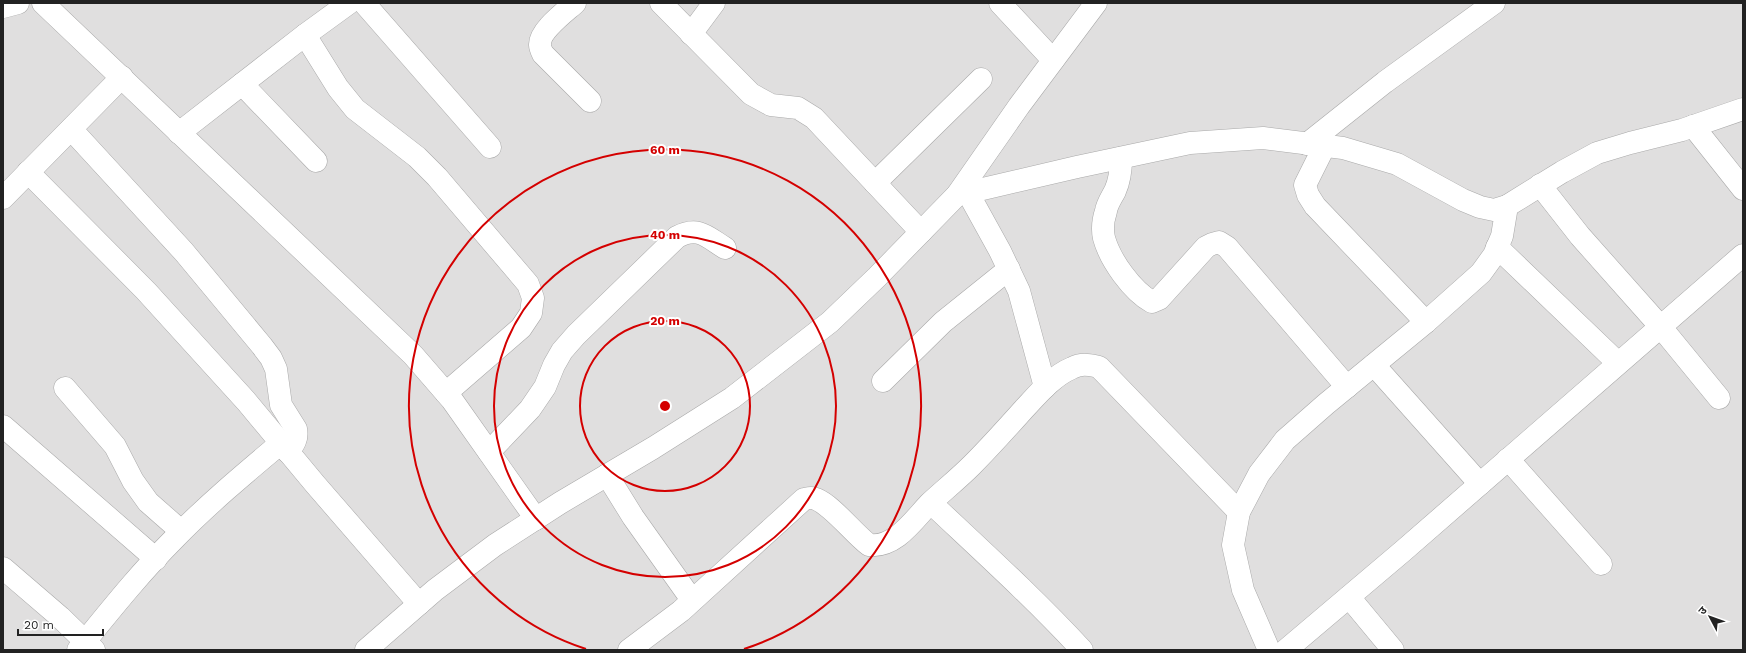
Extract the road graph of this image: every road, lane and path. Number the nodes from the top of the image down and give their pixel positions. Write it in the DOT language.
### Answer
graph roads {
  1 [pos="18,3"];
  2 [pos="43,3"];
  3 [pos="349,3"];
  4 [pos="364,3"];
  5 [pos="575,3"];
  6 [pos="661,3"];
  7 [pos="714,3"];
  8 [pos="1000,3"];
  9 [pos="1096,3"];
  10 [pos="1483,6"];
  11 [pos="3,8"];
  12 [pos="691,34"];
  13 [pos="305,35"];
  14 [pos="1053,60"];
  15 [pos="122,77"];
  16 [pos="981,79"];
  17 [pos="242,84"];
  18 [pos="590,101"];
  19 [pos="1743,109"];
  20 [pos="1694,126"];
  21 [pos="71,129"];
  22 [pos="179,133"];
  23 [pos="1316,144"];
  24 [pos="490,147"];
  25 [pos="1121,158"];
  26 [pos="316,161"];
  27 [pos="28,172"];
  28 [pos="875,183"];
  29 [pos="1540,185"];
  30 [pos="1743,189"];
  31 [pos="962,194"];
  32 [pos="3,198"];
  33 [pos="1507,206"];
  34 [pos="921,232"];
  35 [pos="1497,247"];
  36 [pos="724,248"];
  37 [pos="1740,264"];
  38 [pos="1009,269"];
  39 [pos="1426,322"];
  40 [pos="1660,326"];
  41 [pos="1618,363"];
  42 [pos="1374,365"];
  43 [pos="883,381"];
  44 [pos="1045,387"];
  45 [pos="1347,387"];
  46 [pos="65,388"];
  47 [pos="446,393"];
  48 [pos="1719,398"];
  49 [pos="3,426"];
  50 [pos="285,448"];
  51 [pos="489,452"];
  52 [pos="1508,459"];
  53 [pos="607,475"];
  54 [pos="1480,484"];
  55 [pos="931,503"];
  56 [pos="1239,512"];
  57 [pos="536,519"];
  58 [pos="181,531"];
  59 [pos="156,559"];
  60 [pos="1601,564"];
  61 [pos="3,568"];
  62 [pos="1349,597"];
  63 [pos="692,600"];
  64 [pos="419,604"];
  65 [pos="86,647"];
  66 [pos="366,650"];
  67 [pos="629,650"];
  68 [pos="1082,650"];
  69 [pos="1269,650"];
  70 [pos="1286,650"];
  71 [pos="1393,650"];
  1 -- 11 [label="street"];
  2 -- 15 [label="street"];
  3 -- 13 [label="street"];
  4 -- 24 [label="street"];
  5 -- 18 [label="street"];
  6 -- 12 [label="street"];
  7 -- 12 [label="street"];
  8 -- 14 [label="street"];
  9 -- 14 [label="street"];
  10 -- 23 [label="street"];
  12 -- 28 [label="street"];
  13 -- 17 [label="street"];
  13 -- 47 [label="street"];
  14 -- 31 [label="street"];
  15 -- 21 [label="street"];
  15 -- 22 [label="street"];
  16 -- 28 [label="street"];
  17 -- 22 [label="street"];
  17 -- 26 [label="street"];
  19 -- 20 [label="street"];
  20 -- 29 [label="street"];
  20 -- 30 [label="street"];
  21 -- 27 [label="street"];
  21 -- 50 [label="street"];
  22 -- 47 [label="street"];
  23 -- 25 [label="street"];
  23 -- 33 [label="street"];
  23 -- 39 [label="street"];
  25 -- 31 [label="street"];
  25 -- 45 [label="street"];
  27 -- 32 [label="street"];
  27 -- 50 [label="street"];
  28 -- 34 [label="street"];
  29 -- 33 [label="street"];
  29 -- 40 [label="street"];
  31 -- 34 [label="street"];
  31 -- 38 [label="street"];
  33 -- 35 [label="street"];
  34 -- 53 [label="street"];
  35 -- 39 [label="street"];
  35 -- 41 [label="street"];
  36 -- 51 [label="street"];
  37 -- 40 [label="street"];
  38 -- 43 [label="street"];
  38 -- 44 [label="street"];
  39 -- 42 [label="street"];
  40 -- 41 [label="street"];
  40 -- 48 [label="street"];
  41 -- 52 [label="street"];
  42 -- 45 [label="street"];
  42 -- 54 [label="street"];
  44 -- 55 [label="street"];
  44 -- 56 [label="street"];
  45 -- 56 [label="street"];
  46 -- 58 [label="street"];
  47 -- 51 [label="street"];
  49 -- 59 [label="street"];
  50 -- 58 [label="street"];
  50 -- 64 [label="street"];
  51 -- 57 [label="street"];
  52 -- 54 [label="street"];
  52 -- 60 [label="street"];
  53 -- 57 [label="street"];
  53 -- 63 [label="street"];
  54 -- 62 [label="street"];
  55 -- 63 [label="street"];
  55 -- 68 [label="street"];
  56 -- 69 [label="street"];
  57 -- 64 [label="street"];
  58 -- 59 [label="street"];
  59 -- 65 [label="street"];
  61 -- 65 [label="street"];
  62 -- 70 [label="street"];
  62 -- 71 [label="street"];
  63 -- 67 [label="street"];
  64 -- 66 [label="street"];
}
